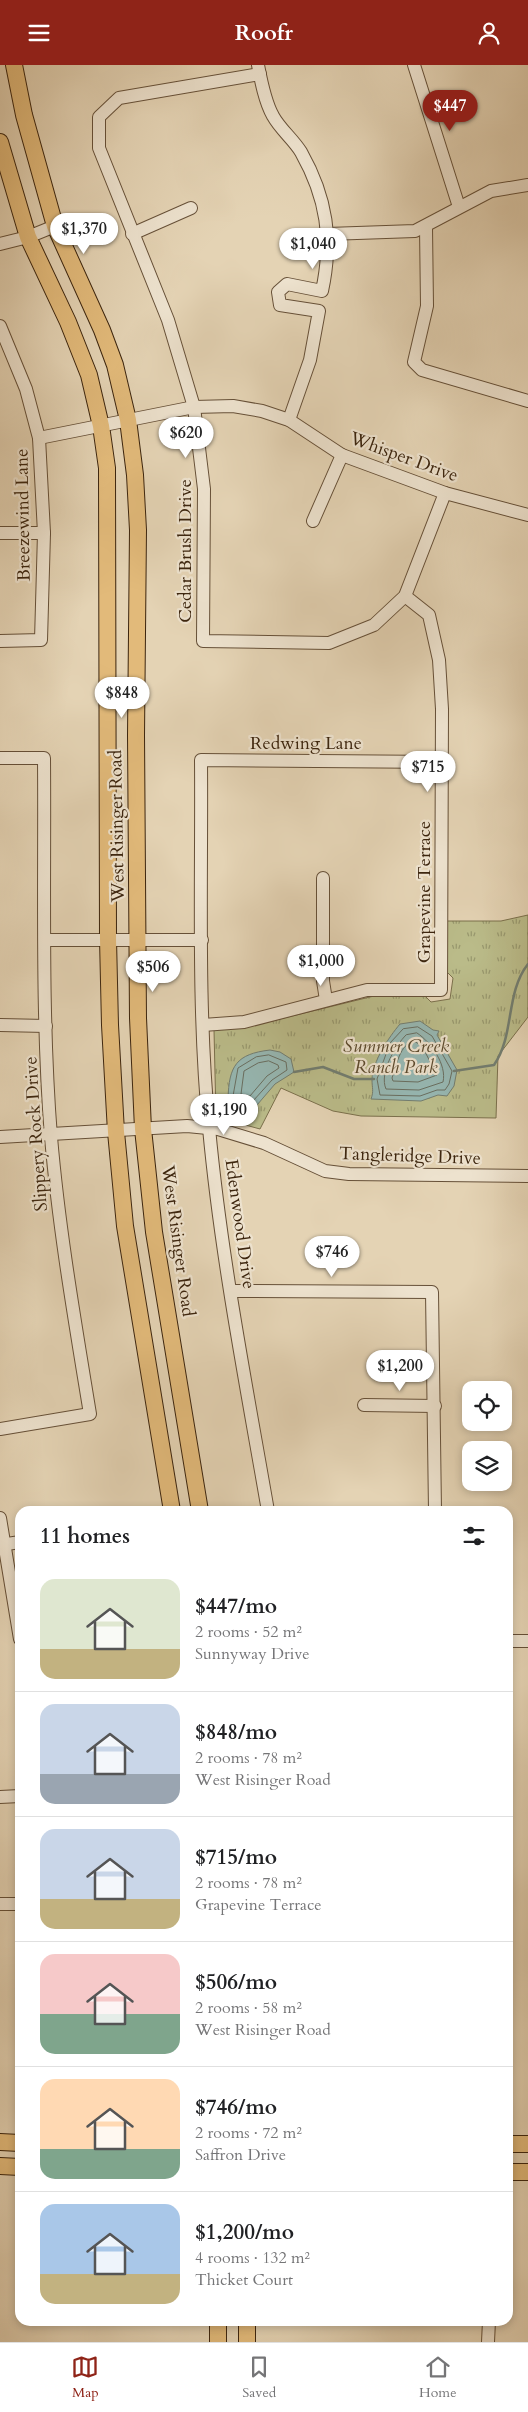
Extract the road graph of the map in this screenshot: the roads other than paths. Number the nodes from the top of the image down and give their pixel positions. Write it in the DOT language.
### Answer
graph roads {
  1 [pos="14,65"];
  2 [pos="23,65"];
  3 [pos="414,65"];
  4 [pos="259,70"];
  5 [pos="19,94"];
  6 [pos="0,142"];
  7 [pos="528,185"];
  8 [pos="459,207"];
  9 [pos="191,208"];
  10 [pos="55,226"];
  11 [pos="426,227"];
  12 [pos="132,233"];
  13 [pos="328,234"];
  14 [pos="28,237"];
  15 [pos="0,244"];
  16 [pos="322,291"];
  17 [pos="318,311"];
  18 [pos="0,326"];
  19 [pos="528,401"];
  20 [pos="194,407"];
  21 [pos="128,420"];
  22 [pos="289,420"];
  23 [pos="101,426"];
  24 [pos="39,438"];
  25 [pos="342,455"];
  26 [pos="445,493"];
  27 [pos="528,515"];
  28 [pos="313,521"];
  29 [pos="0,533"];
  30 [pos="44,533"];
  31 [pos="406,595"];
  32 [pos="0,641"];
  33 [pos="107,735"];
  34 [pos="136,735"];
  35 [pos="0,758"];
  36 [pos="201,760"];
  37 [pos="442,762"];
  38 [pos="323,878"];
  39 [pos="108,939"];
  40 [pos="46,940"];
  41 [pos="138,940"];
  42 [pos="202,940"];
  43 [pos="326,1000"];
  44 [pos="0,1025"];
  45 [pos="203,1025"];
  46 [pos="46,1026"];
  47 [pos="209,1128"];
  48 [pos="143,1129"];
  49 [pos="116,1132"];
  50 [pos="51,1135"];
  51 [pos="0,1137"];
  52 [pos="528,1176"];
  53 [pos="231,1291"];
  54 [pos="364,1405"];
  55 [pos="435,1406"];
  56 [pos="0,1429"];
  57 [pos="171,1506"];
  58 [pos="199,1506"];
  59 [pos="267,1506"];
  60 [pos="435,1506"];
  61 [pos="0,1518"];
  62 [pos="15,1543"];
  63 [pos="2,1545"];
  64 [pos="15,1613"];
  65 [pos="513,1641"];
  66 [pos="528,1641"];
  67 [pos="15,1796"];
  68 [pos="0,1797"];
  69 [pos="0,1904"];
  70 [pos="15,1904"];
  71 [pos="0,2142"];
  72 [pos="15,2143"];
  73 [pos="528,2143"];
  74 [pos="513,2144"];
  75 [pos="0,2166"];
  76 [pos="15,2167"];
  77 [pos="513,2172"];
  78 [pos="528,2172"];
  79 [pos="218,2326"];
  80 [pos="247,2326"];
  81 [pos="488,2326"];
  82 [pos="218,2342"];
  83 [pos="247,2342"];
  84 [pos="488,2342"];
  1 -- 5 [label="main road, West Risinger Road"];
  2 -- 5 [label="main road"];
  3 -- 8 [label="street"];
  4 -- 12 [label="street, Cedar Brush Drive"];
  4 -- 13 [label="street"];
  5 -- 10 [label="main road, West Risinger Road"];
  6 -- 14 [label="main road, West Risinger Road"];
  7 -- 8 [label="street"];
  8 -- 11 [label="street"];
  9 -- 12 [label="street"];
  10 -- 14 [label="street"];
  10 -- 21 [label="main road, West Risinger Road"];
  11 -- 13 [label="street"];
  11 -- 19 [label="street"];
  12 -- 20 [label="street, Cedar Brush Drive"];
  13 -- 16 [label="street"];
  14 -- 15 [label="street"];
  14 -- 23 [label="main road, West Risinger Road"];
  16 -- 17 [label="street"];
  16 -- 17 [label="street"];
  17 -- 22 [label="street"];
  18 -- 24 [label="street, Breezewind Lane"];
  20 -- 21 [label="street, Whisper Drive"];
  20 -- 22 [label="street, Whisper Drive"];
  20 -- 31 [label="street, Cedar Brush Drive"];
  21 -- 23 [label="street, Whisper Drive"];
  21 -- 34 [label="main road, West Risinger Road"];
  22 -- 25 [label="street, Whisper Drive"];
  23 -- 24 [label="street, Whisper Drive"];
  23 -- 33 [label="main road, West Risinger Road"];
  24 -- 30 [label="street, Breezewind Lane"];
  25 -- 26 [label="street, Whisper Drive"];
  25 -- 28 [label="street"];
  26 -- 27 [label="street, Whisper Drive"];
  26 -- 31 [label="street, Cedar Brush Drive"];
  29 -- 30 [label="street"];
  30 -- 32 [label="street, Breezewind Lane"];
  31 -- 37 [label="street, Grapevine Terrace"];
  33 -- 34 [label="main road"];
  33 -- 39 [label="main road, West Risinger Road"];
  34 -- 41 [label="main road, West Risinger Road"];
  35 -- 40 [label="street, Slippery Rock Drive"];
  36 -- 37 [label="street, Redwing Lane"];
  36 -- 42 [label="street, Edenwood Drive"];
  37 -- 43 [label="street, Grapevine Terrace"];
  38 -- 43 [label="street"];
  39 -- 40 [label="street"];
  39 -- 41 [label="street"];
  39 -- 49 [label="main road, West Risinger Road"];
  40 -- 46 [label="street, Slippery Rock Drive"];
  41 -- 42 [label="street"];
  41 -- 48 [label="main road, West Risinger Road"];
  42 -- 45 [label="street, Edenwood Drive"];
  43 -- 45 [label="street"];
  44 -- 46 [label="street"];
  45 -- 47 [label="street, Edenwood Drive"];
  46 -- 50 [label="street, Slippery Rock Drive"];
  47 -- 48 [label="street, Tangleridge Drive"];
  47 -- 52 [label="street, Tangleridge Drive"];
  47 -- 53 [label="street, Edenwood Drive"];
  48 -- 49 [label="street, Tangleridge Drive"];
  48 -- 58 [label="main road, West Risinger Road"];
  49 -- 50 [label="street, Tangleridge Drive"];
  49 -- 57 [label="main road, West Risinger Road"];
  50 -- 51 [label="street, Tangleridge Drive"];
  50 -- 56 [label="street, Slippery Rock Drive"];
  53 -- 55 [label="street"];
  53 -- 59 [label="street, Edenwood Drive"];
  54 -- 55 [label="street"];
  55 -- 60 [label="street"];
  61 -- 63 [label="street"];
  62 -- 63 [label="street"];
  63 -- 64 [label="street"];
  65 -- 66 [label="street"];
  67 -- 68 [label="street"];
  69 -- 70 [label="street"];
  71 -- 72 [label="main road"];
  73 -- 74 [label="main road"];
  75 -- 76 [label="main road"];
  77 -- 78 [label="main road"];
  79 -- 82 [label="main road"];
  80 -- 83 [label="main road"];
  81 -- 84 [label="street"];
}
